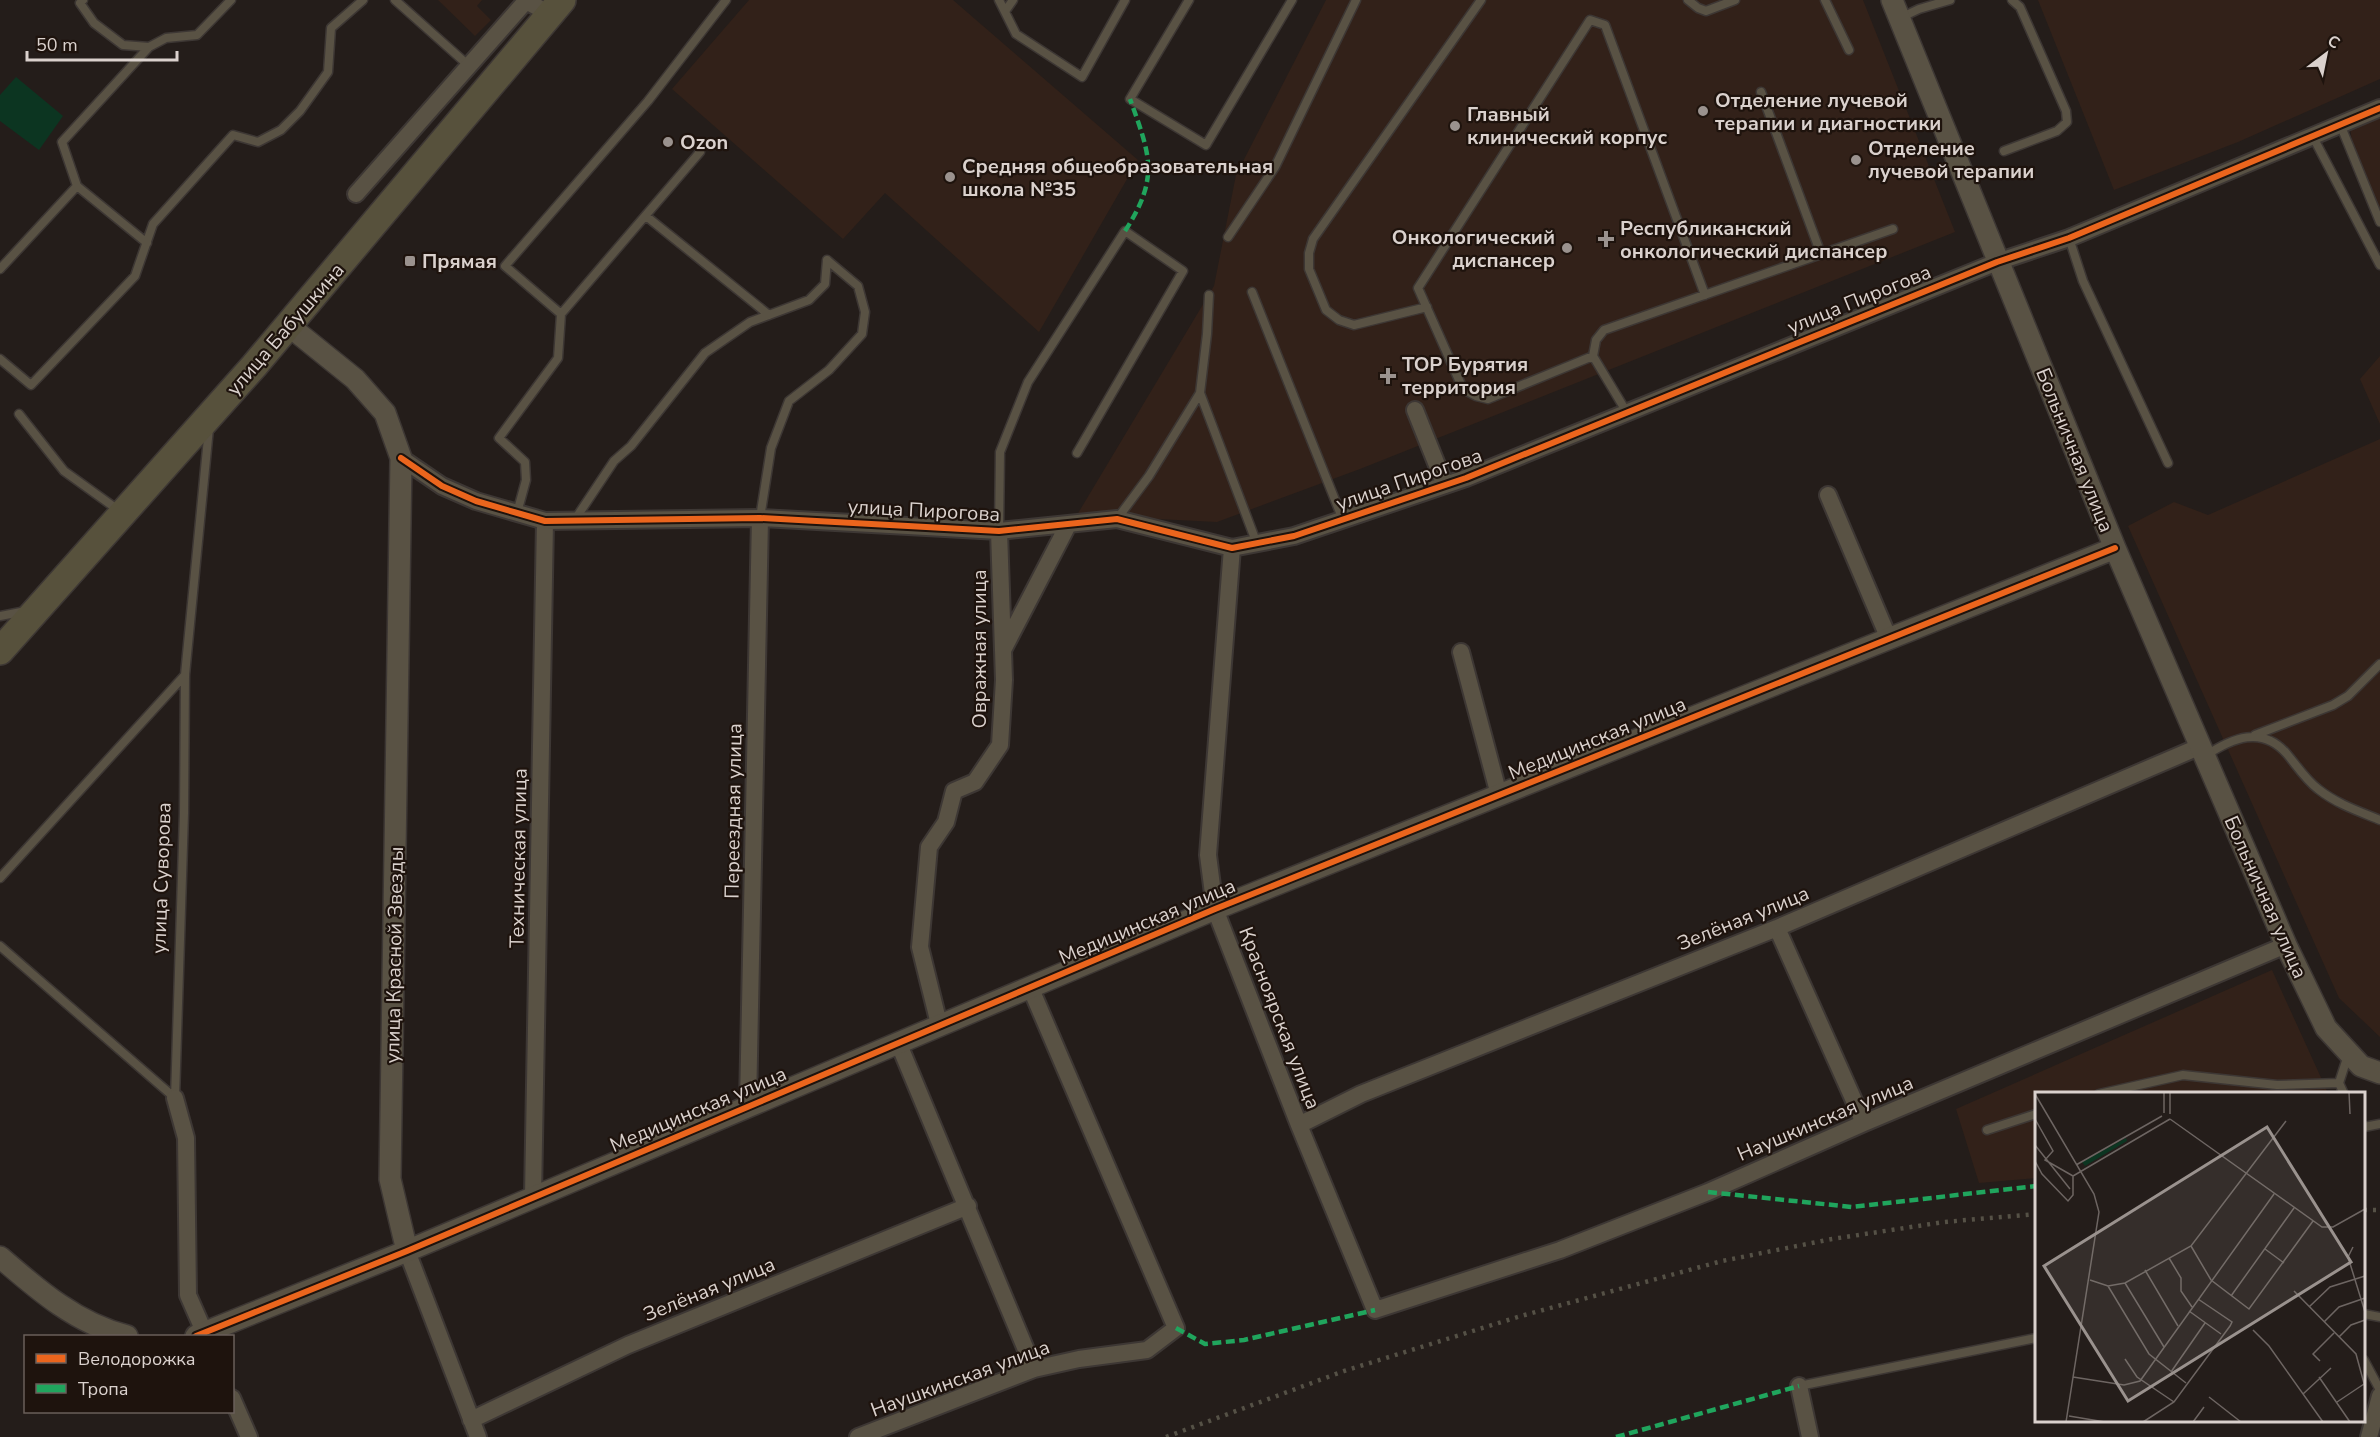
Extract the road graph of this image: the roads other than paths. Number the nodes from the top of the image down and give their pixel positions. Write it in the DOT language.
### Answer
graph roads {
  1 [pos="83,0"];
  2 [pos="231,0"];
  3 [pos="363,0"];
  4 [pos="395,0"];
  5 [pos="726,0"];
  6 [pos="999,0"];
  7 [pos="1013,0"];
  8 [pos="1125,0"];
  9 [pos="1189,0"];
  10 [pos="1292,0"];
  11 [pos="1356,0"];
  12 [pos="1481,0"];
  13 [pos="1688,0"];
  14 [pos="1736,0"];
  15 [pos="1825,0"];
  16 [pos="1950,0"];
  17 [pos="2012,0"];
  18 [pos="556,7"];
  19 [pos="1896,9"];
  20 [pos="1006,10"];
  21 [pos="149,46"];
  22 [pos="1849,50"];
  23 [pos="468,65"];
  24 [pos="1761,92"];
  25 [pos="2380,108"];
  26 [pos="2340,124"];
  27 [pos="2312,135"];
  28 [pos="2004,151"];
  29 [pos="700,152"];
  30 [pos="77,186"];
  31 [pos="356,194"];
  32 [pos="646,216"];
  33 [pos="2380,222"];
  34 [pos="1893,229"];
  35 [pos="1228,237"];
  36 [pos="2069,238"];
  37 [pos="147,243"];
  38 [pos="1821,254"];
  39 [pos="1997,262"];
  40 [pos="2380,265"];
  41 [pos="0,269"];
  42 [pos="1252,292"];
  43 [pos="1705,295"];
  44 [pos="1209,296"];
  45 [pos="1426,307"];
  46 [pos="561,315"];
  47 [pos="769,315"];
  48 [pos="288,325"];
  49 [pos="1593,356"];
  50 [pos="0,359"];
  51 [pos="1200,393"];
  52 [pos="1416,410"];
  53 [pos="1626,411"];
  54 [pos="19,414"];
  55 [pos="210,416"];
  56 [pos="1077,453"];
  57 [pos="401,458"];
  58 [pos="2168,463"];
  59 [pos="1445,485"];
  60 [pos="1828,495"];
  61 [pos="517,513"];
  62 [pos="124,514"];
  63 [pos="760,518"];
  64 [pos="1118,519"];
  65 [pos="1343,520"];
  66 [pos="545,521"];
  67 [pos="574,521"];
  68 [pos="1068,525"];
  69 [pos="999,531"];
  70 [pos="1257,544"];
  71 [pos="1232,548"];
  72 [pos="2115,548"];
  73 [pos="41,607"];
  74 [pos="0,616"];
  75 [pos="1889,639"];
  76 [pos="0,651"];
  77 [pos="1003,651"];
  78 [pos="1461,652"];
  79 [pos="2380,664"];
  80 [pos="185,675"];
  81 [pos="2255,735"];
  82 [pos="2203,751"];
  83 [pos="1499,795"];
  84 [pos="2380,820"];
  85 [pos="0,878"];
  86 [pos="1215,909"];
  87 [pos="1777,928"];
  88 [pos="2286,945"];
  89 [pos="0,946"];
  90 [pos="1031,989"];
  91 [pos="939,1024"];
  92 [pos="898,1042"];
  93 [pos="2348,1052"];
  94 [pos="2380,1073"];
  95 [pos="2339,1083"];
  96 [pos="2108,1092"];
  97 [pos="2343,1092"];
  98 [pos="175,1098"];
  99 [pos="748,1105"];
  100 [pos="2035,1115"];
  101 [pos="1864,1123"];
  102 [pos="2380,1124"];
  103 [pos="1299,1125"];
  104 [pos="2365,1127"];
  105 [pos="1987,1130"];
  106 [pos="533,1197"];
  107 [pos="968,1206"];
  108 [pos="407,1251"];
  109 [pos="0,1257"];
  110 [pos="1375,1310"];
  111 [pos="2365,1314"];
  112 [pos="2380,1317"];
  113 [pos="122,1335"];
  114 [pos="202,1335"];
  115 [pos="204,1335"];
  116 [pos="2035,1338"];
  117 [pos="2365,1362"];
  118 [pos="1034,1369"];
  119 [pos="1799,1386"];
  120 [pos="2380,1390"];
  121 [pos="2380,1396"];
  122 [pos="234,1403"];
  123 [pos="471,1420"];
  124 [pos="249,1437"];
  125 [pos="478,1437"];
  126 [pos="858,1437"];
  127 [pos="1810,1437"];
  128 [pos="2369,1437"];
  1 -- 21 [label="lane"];
  2 -- 21 [label="lane"];
  3 -- 37 [label="lane"];
  4 -- 23 [label="lane"];
  5 -- 46 [label="lane"];
  6 -- 20 [label="lane"];
  7 -- 20 [label="lane"];
  8 -- 20 [label="lane"];
  9 -- 10 [label="lane"];
  11 -- 35 [label="lane"];
  12 -- 45 [label="lane"];
  13 -- 14 [label="lane"];
  15 -- 22 [label="lane"];
  16 -- 19 [label="lane"];
  17 -- 28 [label="lane"];
  18 -- 23 [label="street"];
  18 -- 48 [label="main road, улица Бабушкина"];
  19 -- 39 [label="street, Больничная улица"];
  21 -- 30 [label="lane"];
  23 -- 31 [label="street"];
  24 -- 38 [label="lane"];
  25 -- 26 [label="street, улица Пирогова"];
  26 -- 27 [label="street, улица Пирогова"];
  26 -- 33 [label="lane"];
  27 -- 36 [label="street, улица Пирогова"];
  27 -- 40 [label="lane"];
  29 -- 32 [label="lane"];
  30 -- 37 [label="lane"];
  30 -- 41 [label="lane"];
  32 -- 46 [label="lane"];
  32 -- 47 [label="lane"];
  34 -- 38 [label="lane"];
  36 -- 39 [label="street, улица Пирогова"];
  36 -- 58 [label="lane"];
  37 -- 50 [label="lane"];
  38 -- 43 [label="lane"];
  39 -- 53 [label="street, улица Пирогова"];
  39 -- 72 [label="street, Больничная улица"];
  42 -- 65 [label="lane"];
  43 -- 45 [label="lane"];
  43 -- 49 [label="lane"];
  44 -- 51 [label="lane"];
  45 -- 49 [label="lane"];
  46 -- 61 [label="lane"];
  47 -- 63 [label="lane"];
  47 -- 67 [label="lane"];
  48 -- 55 [label="main road, улица Бабушкина"];
  48 -- 57 [label="street"];
  49 -- 53 [label="lane"];
  51 -- 64 [label="lane"];
  51 -- 70 [label="lane"];
  52 -- 59 [label="street"];
  53 -- 59 [label="street, улица Пирогова"];
  54 -- 62 [label="lane"];
  55 -- 62 [label="main road, улица Бабушкина"];
  55 -- 80 [label="lane, улица Суворова"];
  56 -- 69 [label="lane"];
  57 -- 61 [label="street, улица Пирогова"];
  57 -- 108 [label="street, улица Красной Звезды"];
  59 -- 65 [label="street, улица Пирогова"];
  60 -- 75 [label="street"];
  61 -- 66 [label="street, улица Пирогова"];
  62 -- 73 [label="main road, улица Бабушкина"];
  63 -- 67 [label="street, улица Пирогова"];
  63 -- 69 [label="street, улица Пирогова"];
  63 -- 99 [label="street, Переездная улица"];
  64 -- 68 [label="street, улица Пирогова"];
  64 -- 71 [label="street, улица Пирогова"];
  65 -- 70 [label="street, улица Пирогова"];
  66 -- 67 [label="street, улица Пирогова"];
  66 -- 106 [label="street, Техническая улица"];
  68 -- 69 [label="street, улица Пирогова"];
  68 -- 77 [label="street"];
  69 -- 77 [label="street, Овражная улица"];
  70 -- 71 [label="street, улица Пирогова"];
  71 -- 86 [label="street, Красноярская улица"];
  72 -- 75 [label="street, Медицинская улица"];
  72 -- 82 [label="street, Больничная улица"];
  73 -- 74 [label="lane"];
  73 -- 76 [label="main road, улица Бабушкина"];
  75 -- 83 [label="street, Медицинская улица"];
  77 -- 91 [label="street, Овражная улица"];
  78 -- 83 [label="street"];
  79 -- 81 [label="lane"];
  80 -- 85 [label="lane"];
  80 -- 98 [label="lane, улица Суворова"];
  81 -- 82 [label="lane"];
  81 -- 84 [label="lane"];
  82 -- 87 [label="street, Зелёная улица"];
  82 -- 88 [label="street, Больничная улица"];
  83 -- 86 [label="street, Медицинская улица"];
  86 -- 90 [label="street, Медицинская улица"];
  86 -- 103 [label="street, Красноярская улица"];
  87 -- 101 [label="street"];
  87 -- 103 [label="street, Зелёная улица"];
  88 -- 93 [label="street, Больничная улица"];
  88 -- 101 [label="street, Наушкинская улица"];
  89 -- 98 [label="lane"];
  90 -- 91 [label="street, Медицинская улица"];
  90 -- 118 [label="street, Наушкинская улица"];
  91 -- 92 [label="street, Медицинская улица"];
  92 -- 99 [label="street, Медицинская улица"];
  92 -- 107 [label="street"];
  93 -- 94 [label="street, Больничная улица"];
  93 -- 95 [label="lane"];
  95 -- 96 [label="lane"];
  95 -- 97 [label="lane"];
  98 -- 114 [label="street, улица Суворова"];
  99 -- 106 [label="street, Медицинская улица"];
  100 -- 105 [label="lane"];
  101 -- 110 [label="street, Наушкинская улица"];
  102 -- 104 [label="lane"];
  103 -- 110 [label="street, Красноярская улица"];
  106 -- 108 [label="street, Медицинская улица"];
  107 -- 118 [label="street"];
  107 -- 123 [label="street, Зелёная улица"];
  108 -- 115 [label="street, Медицинская улица"];
  108 -- 123 [label="street, улица Красной Звезды"];
  109 -- 113 [label="street"];
  111 -- 112 [label="lane"];
  116 -- 119 [label="lane"];
  117 -- 120 [label="lane"];
  118 -- 126 [label="street, Наушкинская улица"];
  119 -- 127 [label="street"];
  121 -- 128 [label="street"];
  122 -- 124 [label="street"];
  123 -- 125 [label="street, улица Красной Звезды"];
}
